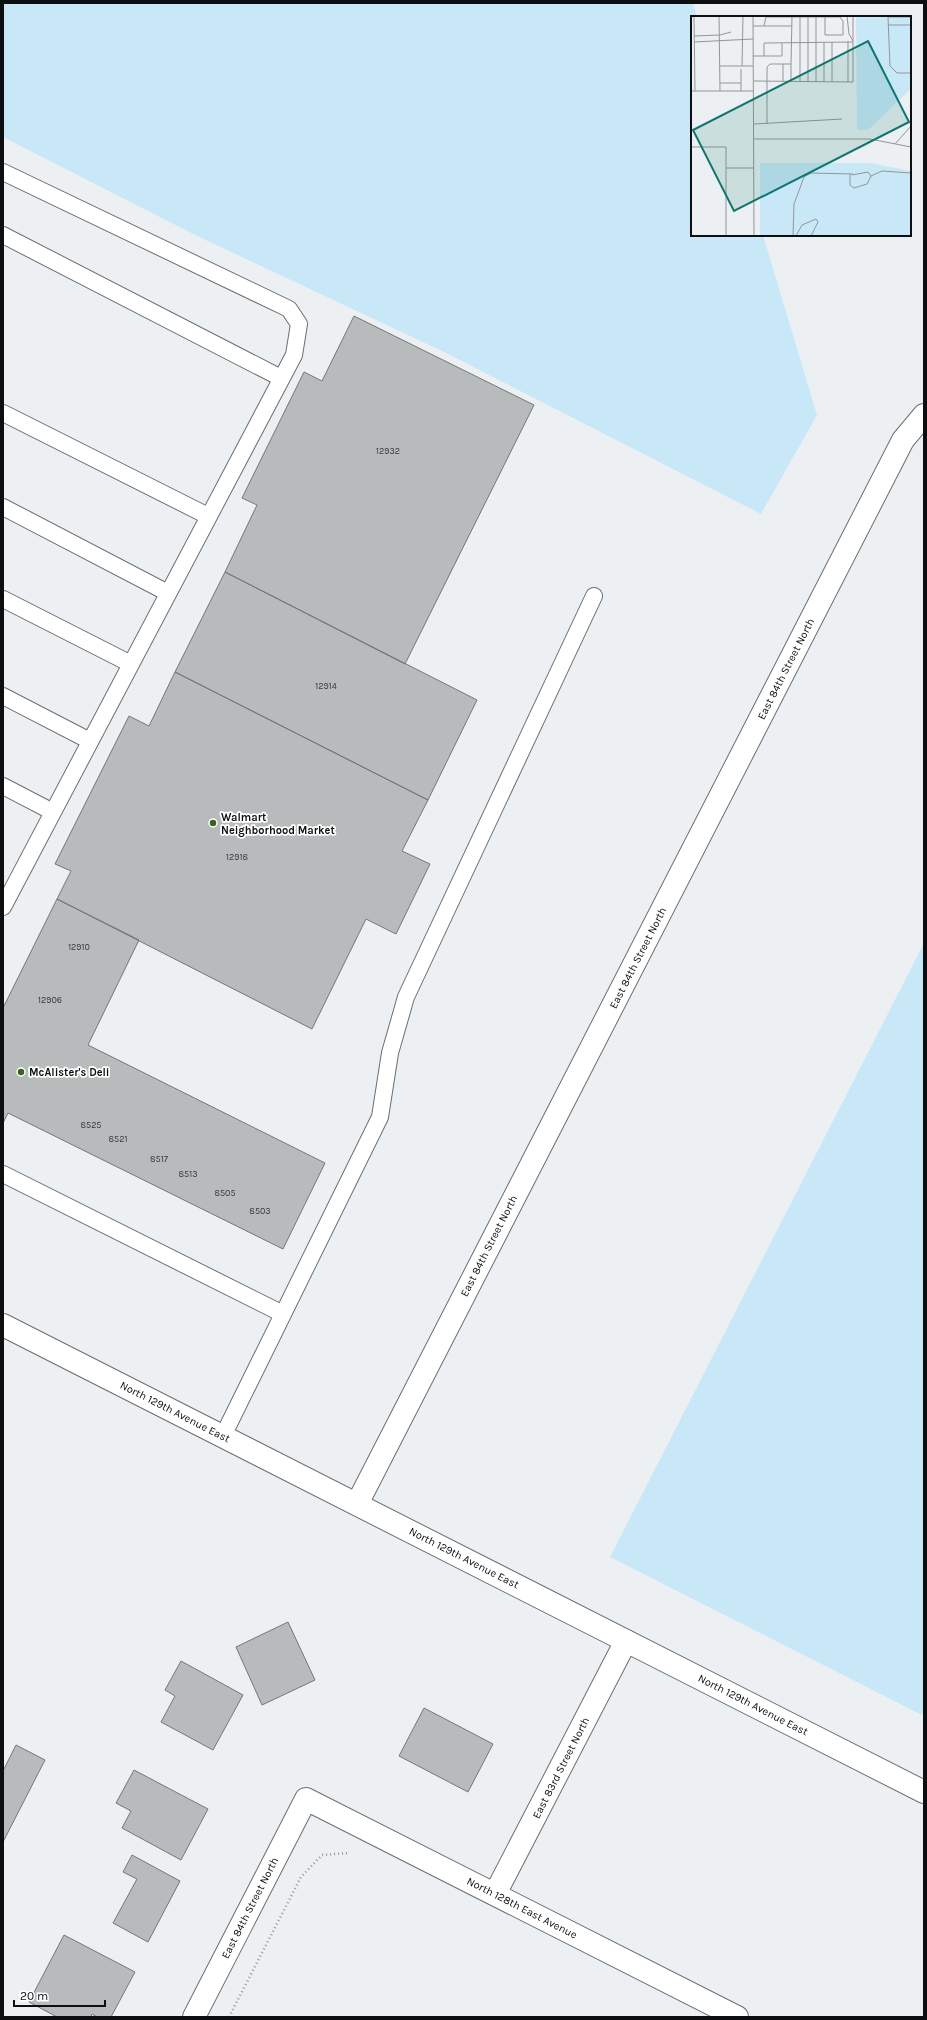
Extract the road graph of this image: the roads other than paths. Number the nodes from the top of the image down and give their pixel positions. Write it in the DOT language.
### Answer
graph roads {
  1 [pos="3,172"];
  2 [pos="3,235"];
  3 [pos="281,378"];
  4 [pos="3,413"];
  5 [pos="924,415"];
  6 [pos="3,507"];
  7 [pos="208,516"];
  8 [pos="168,593"];
  9 [pos="594,596"];
  10 [pos="3,599"];
  11 [pos="131,664"];
  12 [pos="3,696"];
  13 [pos="90,741"];
  14 [pos="3,786"];
  15 [pos="53,812"];
  16 [pos="5,897"];
  17 [pos="3,1174"];
  18 [pos="283,1314"];
  19 [pos="3,1325"];
  20 [pos="223,1436"];
  21 [pos="357,1504"];
  22 [pos="626,1641"];
  23 [pos="924,1792"];
  24 [pos="306,1799"];
  25 [pos="495,1894"];
  26 [pos="194,2017"];
  27 [pos="737,2017"];
  1 -- 3 [label="lane"];
  2 -- 3 [label="lane"];
  3 -- 7 [label="lane"];
  4 -- 7 [label="lane"];
  5 -- 21 [label="street, East 84th Street North"];
  6 -- 8 [label="lane"];
  7 -- 8 [label="lane"];
  8 -- 11 [label="lane"];
  9 -- 18 [label="lane"];
  10 -- 11 [label="lane"];
  11 -- 13 [label="lane"];
  12 -- 13 [label="lane"];
  13 -- 15 [label="lane"];
  14 -- 15 [label="lane"];
  15 -- 16 [label="lane"];
  17 -- 18 [label="lane"];
  18 -- 20 [label="lane"];
  19 -- 20 [label="street, North 129th Avenue East"];
  20 -- 21 [label="street, North 129th Avenue East"];
  21 -- 22 [label="street, North 129th Avenue East"];
  22 -- 23 [label="street, North 129th Avenue East"];
  22 -- 25 [label="street, East 83rd Street North"];
  24 -- 25 [label="street, North 128th East Avenue"];
  24 -- 26 [label="street, East 84th Street North"];
  25 -- 27 [label="street, North 128th East Avenue"];
}
